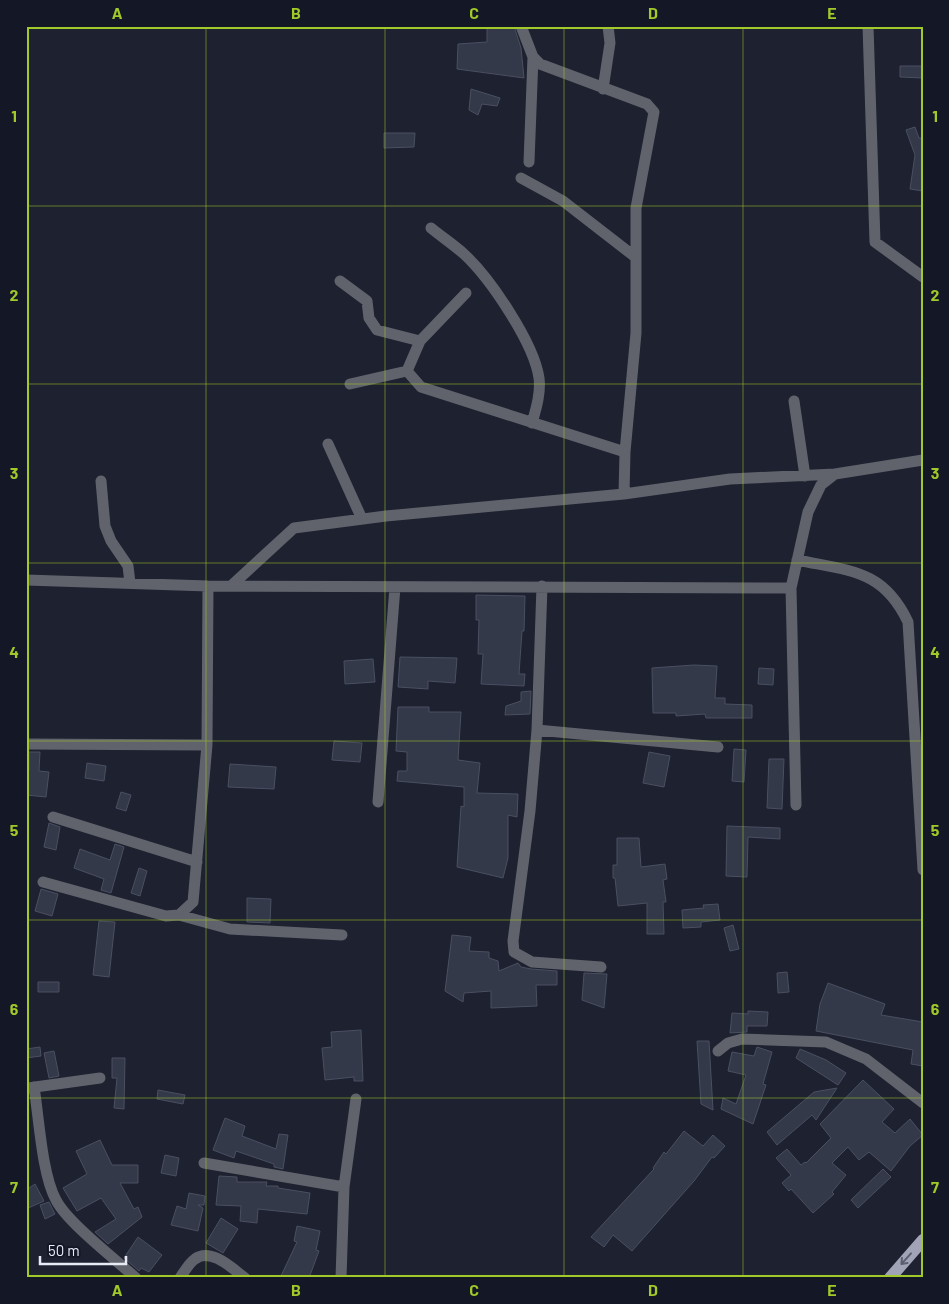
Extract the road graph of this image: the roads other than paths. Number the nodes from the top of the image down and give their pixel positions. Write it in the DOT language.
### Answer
graph roads {
  1 [pos="521,26"];
  2 [pos="608,26"];
  3 [pos="868,26"];
  4 [pos="533,57"];
  5 [pos="603,89"];
  6 [pos="529,162"];
  7 [pos="521,178"];
  8 [pos="431,228"];
  9 [pos="634,256"];
  10 [pos="923,277"];
  11 [pos="340,281"];
  12 [pos="466,292"];
  13 [pos="420,341"];
  14 [pos="406,371"];
  15 [pos="350,384"];
  16 [pos="794,400"];
  17 [pos="532,423"];
  18 [pos="328,444"];
  19 [pos="626,452"];
  20 [pos="923,460"];
  21 [pos="836,474"];
  22 [pos="805,476"];
  23 [pos="101,481"];
  24 [pos="624,494"];
  25 [pos="362,519"];
  26 [pos="797,560"];
  27 [pos="26,580"];
  28 [pos="130,583"];
  29 [pos="232,585"];
  30 [pos="208,586"];
  31 [pos="542,586"];
  32 [pos="395,587"];
  33 [pos="791,588"];
  34 [pos="537,730"];
  35 [pos="26,744"];
  36 [pos="207,745"];
  37 [pos="718,747"];
  38 [pos="378,802"];
  39 [pos="796,805"];
  40 [pos="53,816"];
  41 [pos="197,862"];
  42 [pos="923,870"];
  43 [pos="43,882"];
  44 [pos="179,916"];
  45 [pos="342,935"];
  46 [pos="601,967"];
  47 [pos="718,1051"];
  48 [pos="100,1078"];
  49 [pos="30,1088"];
  50 [pos="356,1099"];
  51 [pos="923,1103"];
  52 [pos="204,1163"];
  53 [pos="344,1187"];
  54 [pos="923,1240"];
  55 [pos="136,1278"];
  56 [pos="180,1278"];
  57 [pos="245,1278"];
  58 [pos="341,1278"];
  59 [pos="890,1278"];
  1 -- 4 [label="street"];
  2 -- 5 [label="street"];
  3 -- 10 [label="street"];
  4 -- 5 [label="street"];
  4 -- 6 [label="street"];
  5 -- 9 [label="street"];
  7 -- 9 [label="street"];
  8 -- 17 [label="street"];
  9 -- 19 [label="street"];
  11 -- 13 [label="street"];
  12 -- 13 [label="street"];
  13 -- 14 [label="street"];
  14 -- 15 [label="street"];
  14 -- 17 [label="street"];
  16 -- 22 [label="street"];
  17 -- 19 [label="street"];
  18 -- 25 [label="street"];
  19 -- 24 [label="street"];
  20 -- 21 [label="street"];
  21 -- 22 [label="street"];
  21 -- 26 [label="street"];
  22 -- 24 [label="street"];
  23 -- 28 [label="street"];
  24 -- 25 [label="street"];
  25 -- 29 [label="street"];
  26 -- 33 [label="street"];
  26 -- 42 [label="street"];
  27 -- 28 [label="street"];
  28 -- 30 [label="street"];
  29 -- 30 [label="street"];
  29 -- 32 [label="street"];
  30 -- 36 [label="street"];
  31 -- 32 [label="street"];
  31 -- 33 [label="street"];
  31 -- 34 [label="street"];
  32 -- 38 [label="street"];
  33 -- 39 [label="street"];
  34 -- 37 [label="street"];
  34 -- 46 [label="street"];
  35 -- 36 [label="street"];
  36 -- 41 [label="street"];
  40 -- 41 [label="street"];
  41 -- 44 [label="street"];
  43 -- 44 [label="street"];
  44 -- 45 [label="street"];
  47 -- 51 [label="street"];
  48 -- 49 [label="street"];
  49 -- 55 [label="street"];
  50 -- 53 [label="street"];
  52 -- 53 [label="street"];
  53 -- 58 [label="street"];
  54 -- 59 [label="main road, one-way"];
  56 -- 57 [label="street"];
}
